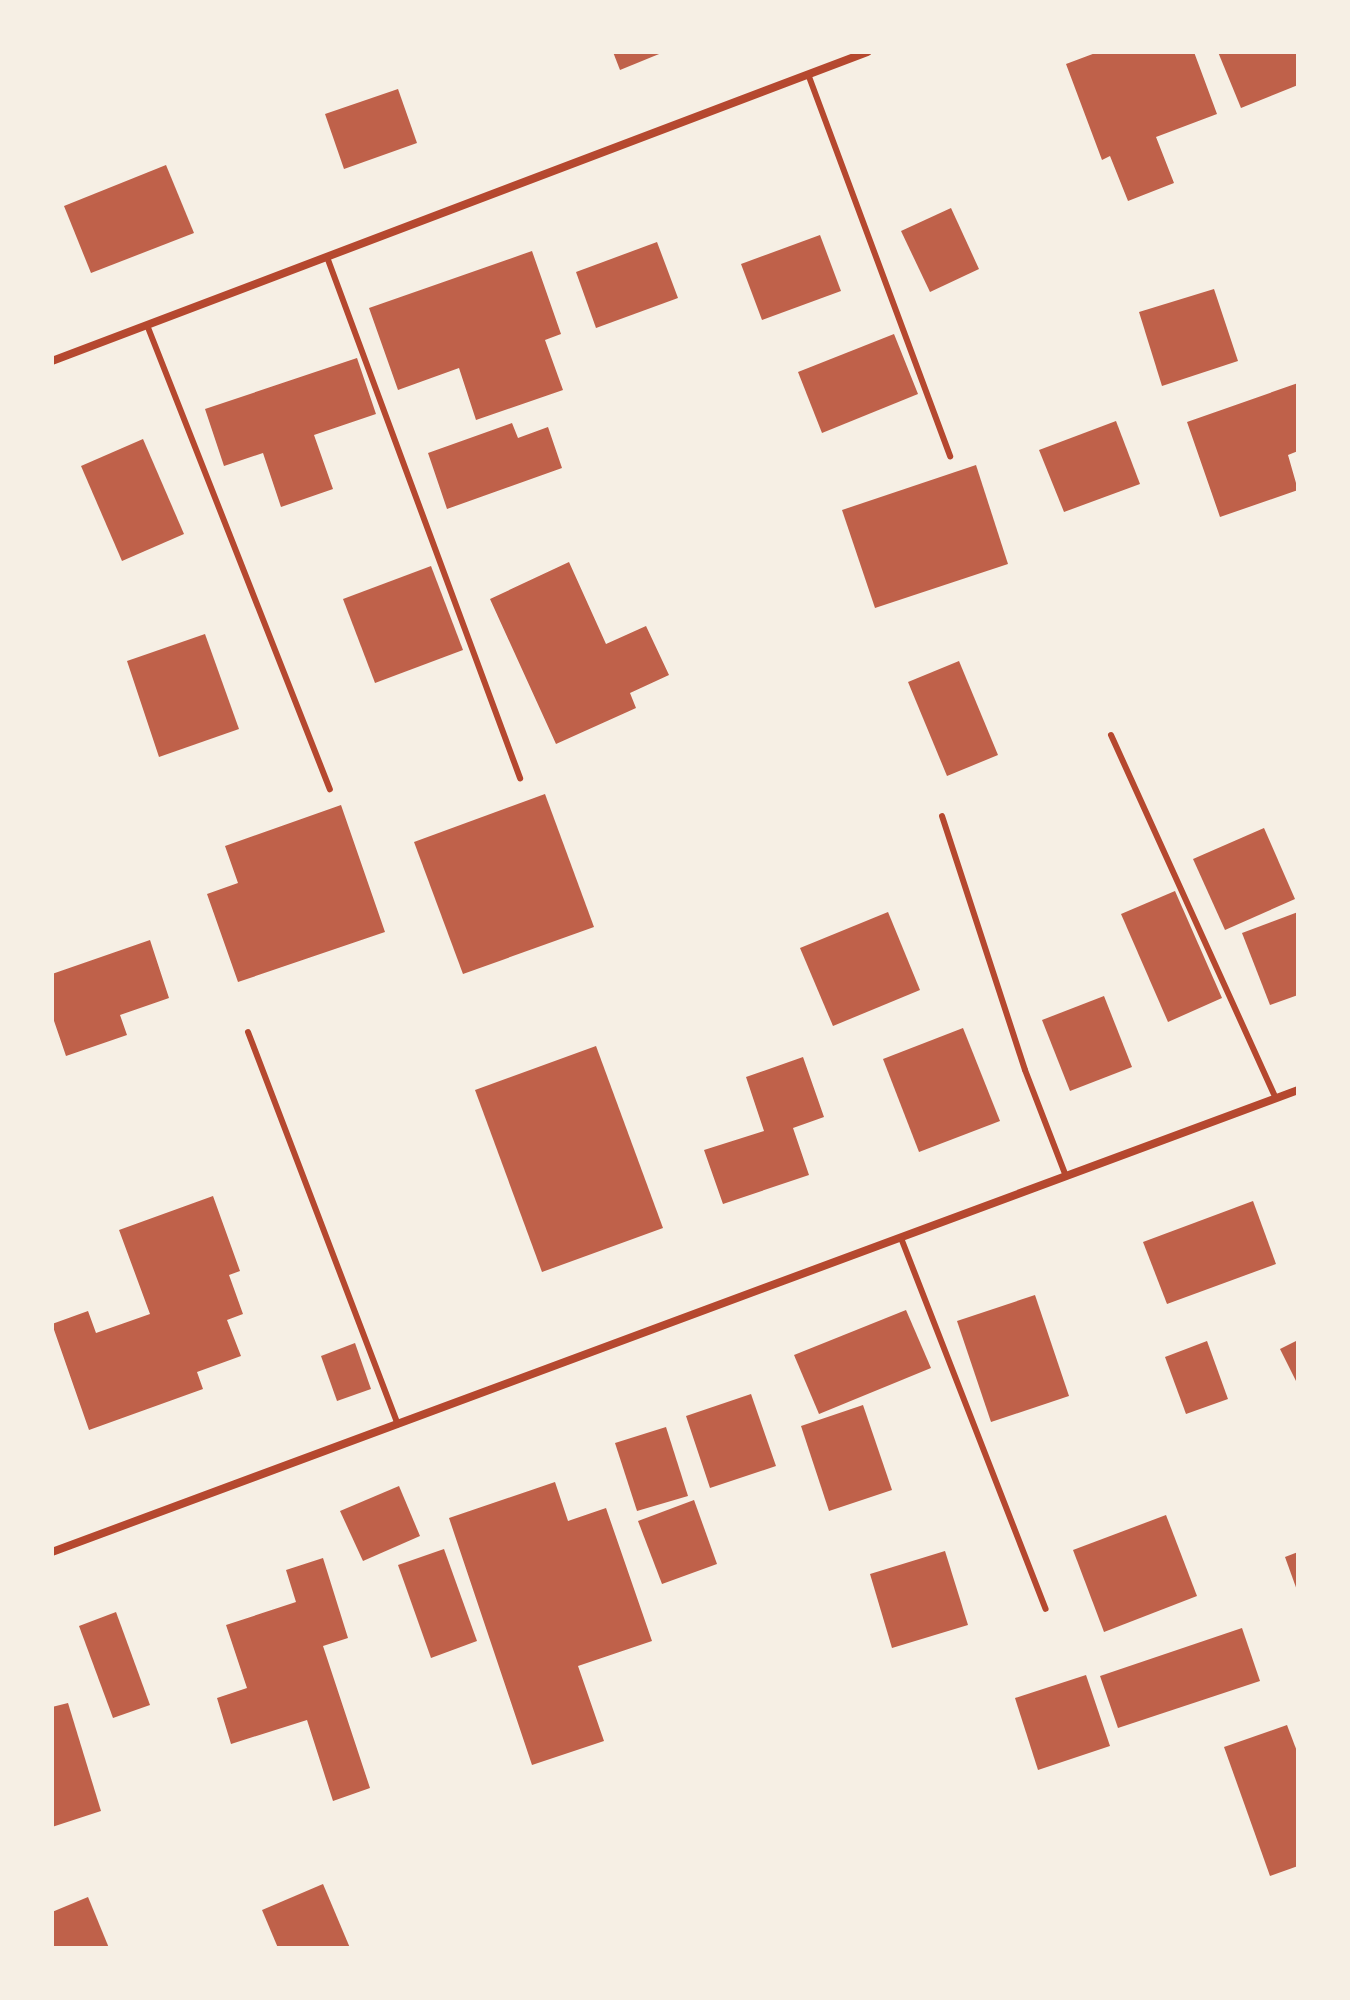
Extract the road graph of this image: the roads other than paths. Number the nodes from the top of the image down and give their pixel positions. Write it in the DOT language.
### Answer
graph roads {
  1 [pos="867,52"];
  2 [pos="808,74"];
  3 [pos="327,257"];
  4 [pos="147,325"];
  5 [pos="52,361"];
  6 [pos="950,456"];
  7 [pos="1111,735"];
  8 [pos="520,778"];
  9 [pos="330,789"];
  10 [pos="942,816"];
  11 [pos="248,1032"];
  12 [pos="1298,1090"];
  13 [pos="1276,1098"];
  14 [pos="1066,1176"];
  15 [pos="901,1238"];
  16 [pos="398,1424"];
  17 [pos="52,1552"];
  18 [pos="1046,1609"];
  1 -- 2 [label="street"];
  2 -- 3 [label="street"];
  2 -- 6 [label="lane"];
  3 -- 4 [label="street"];
  3 -- 8 [label="lane"];
  4 -- 5 [label="street"];
  4 -- 9 [label="lane"];
  7 -- 13 [label="lane"];
  10 -- 14 [label="lane"];
  11 -- 16 [label="lane"];
  12 -- 13 [label="street"];
  13 -- 14 [label="street"];
  14 -- 15 [label="street"];
  15 -- 16 [label="street"];
  15 -- 18 [label="lane"];
  16 -- 17 [label="street"];
}
